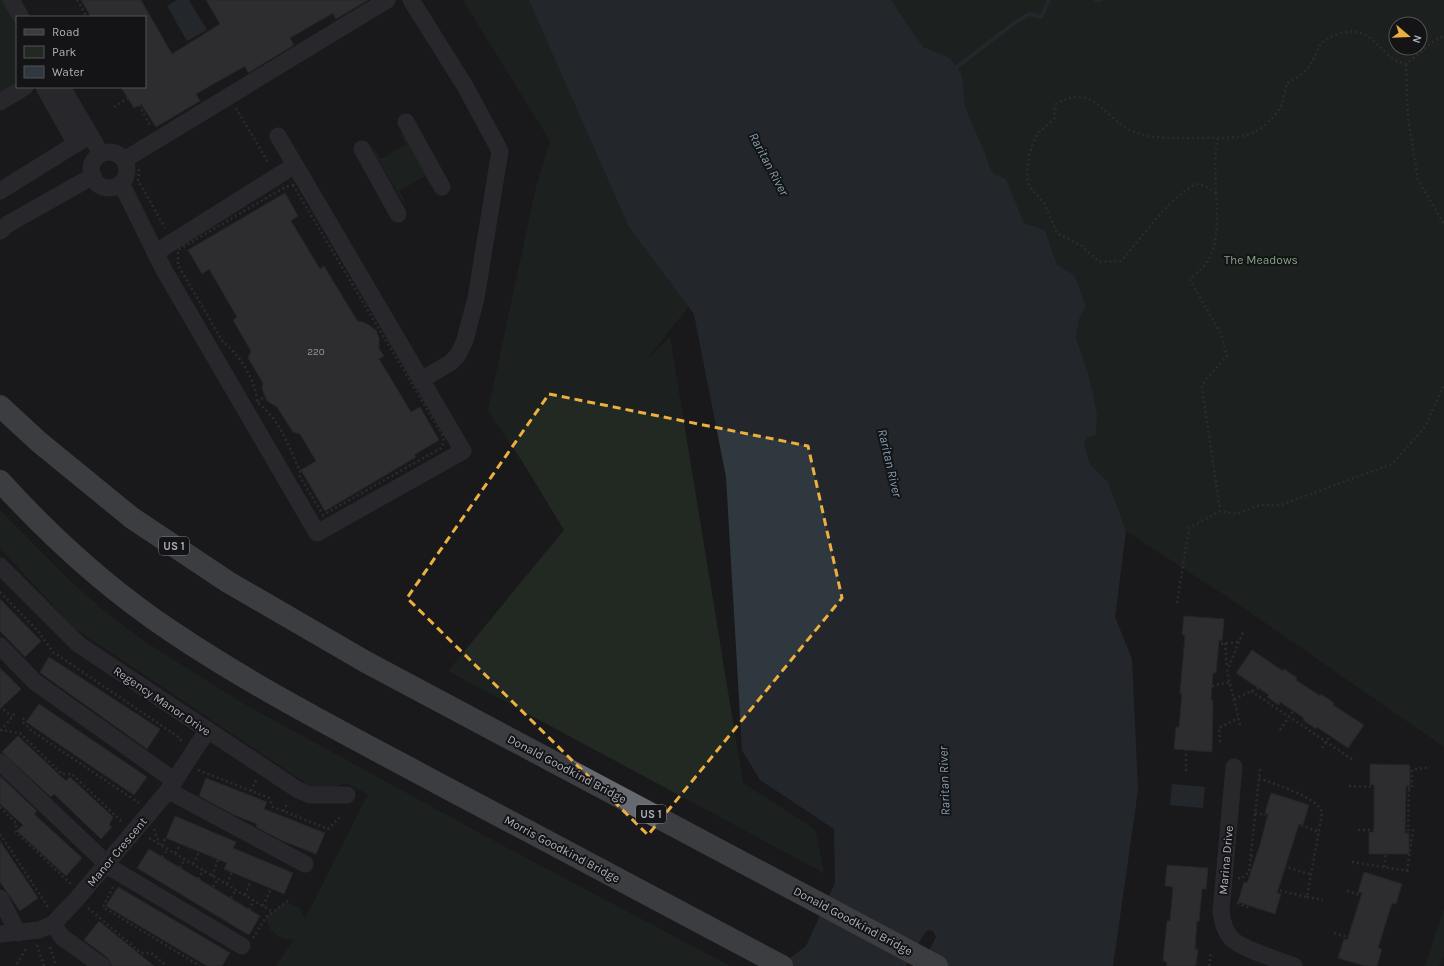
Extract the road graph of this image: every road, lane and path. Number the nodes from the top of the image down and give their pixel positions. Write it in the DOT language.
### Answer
graph roads {
  1 [pos="11,0"];
  2 [pos="77,0"];
  3 [pos="387,0"];
  4 [pos="411,0"];
  5 [pos="20,16"];
  6 [pos="86,16"];
  7 [pos="1444,36"];
  8 [pos="1406,64"];
  9 [pos="23,88"];
  10 [pos="46,88"];
  11 [pos="128,98"];
  12 [pos="63,99"];
  13 [pos="0,102"];
  14 [pos="139,105"];
  15 [pos="114,107"];
  16 [pos="235,107"];
  17 [pos="406,122"];
  18 [pos="144,128"];
  19 [pos="278,136"];
  20 [pos="1218,138"];
  21 [pos="83,140"];
  22 [pos="362,149"];
  23 [pos="101,154"];
  24 [pos="124,160"];
  25 [pos="274,163"];
  26 [pos="295,165"];
  27 [pos="140,166"];
  28 [pos="93,176"];
  29 [pos="121,183"];
  30 [pos="442,187"];
  31 [pos="0,191"];
  32 [pos="1216,193"];
  33 [pos="398,214"];
  34 [pos="1444,224"];
  35 [pos="165,228"];
  36 [pos="0,230"];
  37 [pos="155,253"];
  38 [pos="421,380"];
  39 [pos="1444,385"];
  40 [pos="264,397"];
  41 [pos="257,402"];
  42 [pos="0,406"];
  43 [pos="0,481"];
  44 [pos="1220,511"];
  45 [pos="0,566"];
  46 [pos="0,592"];
  47 [pos="1177,603"];
  48 [pos="1243,632"];
  49 [pos="1239,642"];
  50 [pos="1225,643"];
  51 [pos="1216,644"];
  52 [pos="0,646"];
  53 [pos="1227,671"];
  54 [pos="1230,682"];
  55 [pos="1212,686"];
  56 [pos="1258,688"];
  57 [pos="1251,691"];
  58 [pos="1234,699"];
  59 [pos="0,706"];
  60 [pos="1293,711"];
  61 [pos="16,712"];
  62 [pos="12,717"];
  63 [pos="1289,717"];
  64 [pos="24,718"];
  65 [pos="1238,718"];
  66 [pos="1240,725"];
  67 [pos="1280,730"];
  68 [pos="0,731"];
  69 [pos="207,731"];
  70 [pos="1330,736"];
  71 [pos="1220,742"];
  72 [pos="1326,742"];
  73 [pos="1322,748"];
  74 [pos="1186,750"];
  75 [pos="180,751"];
  76 [pos="1353,760"];
  77 [pos="0,762"];
  78 [pos="201,766"];
  79 [pos="1430,766"];
  80 [pos="1234,767"];
  81 [pos="1260,768"];
  82 [pos="1186,771"];
  83 [pos="1258,778"];
  84 [pos="256,779"];
  85 [pos="172,786"];
  86 [pos="1350,786"];
  87 [pos="1376,787"];
  88 [pos="1403,788"];
  89 [pos="1409,788"];
  90 [pos="251,791"];
  91 [pos="347,795"];
  92 [pos="288,802"];
  93 [pos="141,804"];
  94 [pos="0,808"];
  95 [pos="283,811"];
  96 [pos="1255,813"];
  97 [pos="341,816"];
  98 [pos="1270,818"];
  99 [pos="125,824"];
  100 [pos="1296,824"];
  101 [pos="154,829"];
  102 [pos="1358,830"];
  103 [pos="1376,830"];
  104 [pos="1320,832"];
  105 [pos="0,834"];
  106 [pos="149,838"];
  107 [pos="166,838"];
  108 [pos="160,844"];
  109 [pos="181,844"];
  110 [pos="168,849"];
  111 [pos="199,852"];
  112 [pos="175,853"];
  113 [pos="1386,854"];
  114 [pos="1251,856"];
  115 [pos="162,857"];
  116 [pos="1258,858"];
  117 [pos="185,859"];
  118 [pos="218,860"];
  119 [pos="1352,862"];
  120 [pos="193,864"];
  121 [pos="305,864"];
  122 [pos="106,865"];
  123 [pos="1284,866"];
  124 [pos="1384,867"];
  125 [pos="180,868"];
  126 [pos="204,870"];
  127 [pos="232,872"];
  128 [pos="1312,875"];
  129 [pos="212,876"];
  130 [pos="1234,878"];
  131 [pos="198,879"];
  132 [pos="218,879"];
  133 [pos="1241,879"];
  134 [pos="117,880"];
  135 [pos="250,882"];
  136 [pos="1240,883"];
  137 [pos="71,884"];
  138 [pos="227,884"];
  139 [pos="213,887"];
  140 [pos="271,889"];
  141 [pos="236,890"];
  142 [pos="1277,890"];
  143 [pos="1347,891"];
  144 [pos="245,895"];
  145 [pos="1363,896"];
  146 [pos="1307,897"];
  147 [pos="0,898"];
  148 [pos="231,898"];
  149 [pos="1237,899"];
  150 [pos="254,900"];
  151 [pos="289,900"];
  152 [pos="1323,900"];
  153 [pos="263,906"];
  154 [pos="87,907"];
  155 [pos="1250,908"];
  156 [pos="249,910"];
  157 [pos="273,912"];
  158 [pos="51,916"];
  159 [pos="1334,933"];
  160 [pos="0,934"];
  161 [pos="1351,938"];
  162 [pos="23,940"];
  163 [pos="248,942"];
  164 [pos="37,944"];
  165 [pos="49,946"];
  166 [pos="1211,952"];
  167 [pos="17,964"];
  168 [pos="44,966"];
  169 [pos="56,966"];
  170 [pos="102,966"];
  171 [pos="167,966"];
  172 [pos="200,966"];
  173 [pos="782,966"];
  174 [pos="937,966"];
  175 [pos="1209,966"];
  176 [pos="1294,966"];
  1 -- 5 [label="street"];
  2 -- 6 [label="path"];
  3 -- 24 [label="street"];
  4 -- 38 [label="street"];
  7 -- 8 [label="path"];
  8 -- 20 [label="path"];
  8 -- 34 [label="path"];
  9 -- 13 [label="street"];
  10 -- 12 [label="street"];
  11 -- 15 [label="path"];
  12 -- 21 [label="street"];
  14 -- 18 [label="path"];
  16 -- 25 [label="path"];
  17 -- 30 [label="street"];
  19 -- 26 [label="street"];
  20 -- 32 [label="path"];
  20 -- 32 [label="path"];
  21 -- 23 [label="street"];
  21 -- 31 [label="street"];
  22 -- 33 [label="street"];
  23 -- 24 [label="street"];
  23 -- 28 [label="street"];
  24 -- 29 [label="street"];
  26 -- 37 [label="street"];
  26 -- 38 [label="street"];
  27 -- 35 [label="path"];
  28 -- 29 [label="street"];
  28 -- 36 [label="street"];
  29 -- 37 [label="street"];
  32 -- 44 [label="path"];
  37 -- 38 [label="street"];
  39 -- 44 [label="path"];
  40 -- 41 [label="path"];
  41 -- 41 [label="path"];
  42 -- 174 [label="highway, Donald Goodkind Bridge / US 1"];
  43 -- 173 [label="highway, Morris Goodkind Bridge"];
  44 -- 47 [label="path"];
  45 -- 69 [label="street, Regency Manor Drive"];
  46 -- 75 [label="path"];
  48 -- 49 [label="path"];
  49 -- 50 [label="path"];
  49 -- 53 [label="path"];
  50 -- 51 [label="path"];
  50 -- 53 [label="path"];
  52 -- 85 [label="street"];
  53 -- 54 [label="path"];
  54 -- 55 [label="path"];
  54 -- 58 [label="path"];
  56 -- 57 [label="path"];
  57 -- 58 [label="path"];
  57 -- 63 [label="path"];
  58 -- 65 [label="path"];
  59 -- 62 [label="path"];
  60 -- 63 [label="path"];
  61 -- 62 [label="path"];
  62 -- 68 [label="path"];
  63 -- 67 [label="path"];
  63 -- 72 [label="path"];
  64 -- 93 [label="path"];
  65 -- 66 [label="path"];
  65 -- 71 [label="path"];
  68 -- 99 [label="path"];
  69 -- 85 [label="street, Manor Crescent"];
  69 -- 91 [label="street, Regency Manor Drive"];
  70 -- 72 [label="path"];
  72 -- 73 [label="path"];
  72 -- 76 [label="path"];
  74 -- 82 [label="path"];
  77 -- 122 [label="street"];
  78 -- 90 [label="path"];
  79 -- 89 [label="path"];
  80 -- 176 [label="street, Marina Drive"];
  81 -- 83 [label="path"];
  83 -- 96 [label="path"];
  83 -- 104 [label="path"];
  84 -- 90 [label="path"];
  85 -- 121 [label="street"];
  85 -- 122 [label="street, Manor Crescent"];
  86 -- 87 [label="path"];
  88 -- 89 [label="path"];
  89 -- 124 [label="path"];
  90 -- 95 [label="path"];
  92 -- 95 [label="path"];
  94 -- 137 [label="path"];
  95 -- 97 [label="path"];
  96 -- 98 [label="path"];
  96 -- 114 [label="path"];
  100 -- 104 [label="path"];
  101 -- 108 [label="path"];
  102 -- 103 [label="path"];
  104 -- 128 [label="path"];
  105 -- 158 [label="path"];
  106 -- 108 [label="path"];
  107 -- 108 [label="path"];
  108 -- 110 [label="path"];
  109 -- 112 [label="path"];
  110 -- 112 [label="path"];
  110 -- 115 [label="path"];
  111 -- 120 [label="path"];
  112 -- 117 [label="path"];
  113 -- 124 [label="path"];
  114 -- 116 [label="path"];
  114 -- 133 [label="path"];
  117 -- 120 [label="path"];
  117 -- 125 [label="path"];
  118 -- 129 [label="path"];
  119 -- 124 [label="path"];
  120 -- 126 [label="path"];
  122 -- 158 [label="street, Manor Crescent"];
  122 -- 163 [label="street"];
  123 -- 128 [label="path"];
  126 -- 129 [label="path"];
  126 -- 131 [label="path"];
  127 -- 138 [label="path"];
  128 -- 146 [label="path"];
  129 -- 132 [label="path"];
  130 -- 133 [label="path"];
  132 -- 138 [label="path"];
  132 -- 139 [label="path"];
  133 -- 136 [label="path"];
  134 -- 172 [label="path"];
  135 -- 144 [label="path"];
  138 -- 141 [label="path"];
  140 -- 153 [label="path"];
  141 -- 144 [label="path"];
  141 -- 148 [label="path"];
  142 -- 146 [label="path"];
  143 -- 145 [label="path"];
  144 -- 150 [label="path"];
  146 -- 152 [label="path"];
  147 -- 162 [label="street"];
  149 -- 155 [label="path"];
  150 -- 153 [label="path"];
  150 -- 156 [label="path"];
  151 -- 157 [label="path"];
  153 -- 157 [label="path"];
  154 -- 171 [label="path"];
  157 -- 163 [label="path"];
  158 -- 162 [label="street, Manor Crescent"];
  158 -- 170 [label="street"];
  159 -- 161 [label="path"];
  160 -- 162 [label="street, Manor Crescent"];
  162 -- 167 [label="path"];
  164 -- 168 [label="path"];
  165 -- 169 [label="path"];
  166 -- 175 [label="path"];
}
